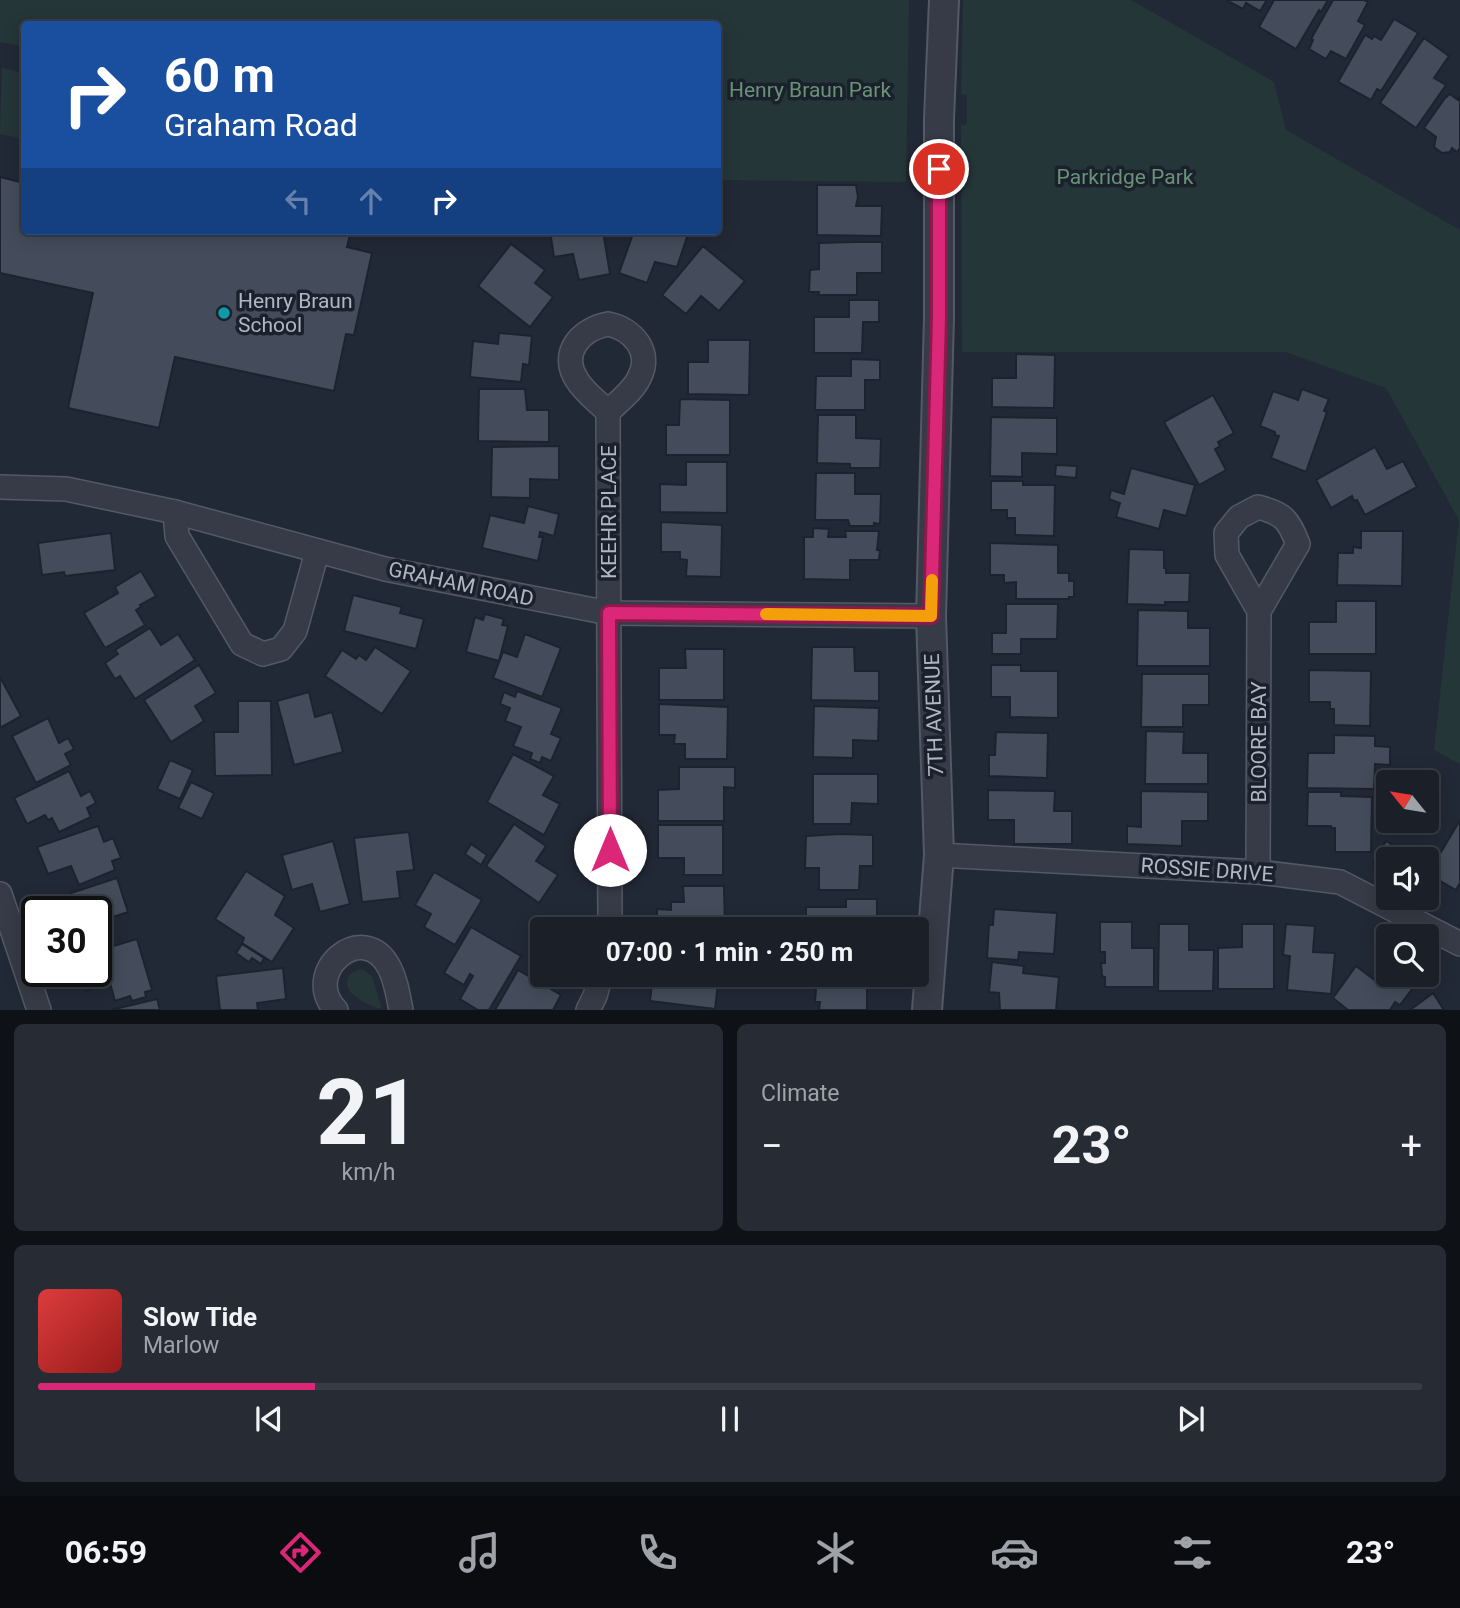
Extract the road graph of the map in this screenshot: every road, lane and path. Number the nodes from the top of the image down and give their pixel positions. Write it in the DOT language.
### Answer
graph roads {
  1 [pos="944,0"];
  2 [pos="608,412"];
  3 [pos="0,487"];
  4 [pos="176,512"];
  5 [pos="317,552"];
  6 [pos="1259,611"];
  7 [pos="609,613"];
  8 [pos="931,616"];
  9 [pos="939,855"];
  10 [pos="1258,872"];
  11 [pos="0,894"];
  12 [pos="610,917"];
  13 [pos="1460,944"];
  14 [pos="598,987"];
  15 [pos="39,1010"];
  16 [pos="336,1010"];
  17 [pos="401,1010"];
  18 [pos="588,1010"];
  19 [pos="928,1010"];
  1 -- 8 [label="street, 7TH AVENUE"];
  2 -- 7 [label="street, KEEHR PLACE"];
  3 -- 4 [label="street, GRAHAM ROAD"];
  4 -- 5 [label="street, GRAHAM ROAD"];
  4 -- 5 [label="street"];
  5 -- 7 [label="street, GRAHAM ROAD"];
  6 -- 10 [label="street, BLOORE BAY"];
  7 -- 8 [label="street, GRAHAM ROAD"];
  7 -- 12 [label="street, KEEHR PLACE"];
  8 -- 9 [label="street, 7TH AVENUE"];
  9 -- 10 [label="street, ROSSIE DRIVE"];
  9 -- 19 [label="street, 7TH AVENUE"];
  10 -- 13 [label="street, ROSSIE DRIVE"];
  11 -- 15 [label="street"];
  14 -- 18 [label="street"];
  16 -- 17 [label="street"];
}
